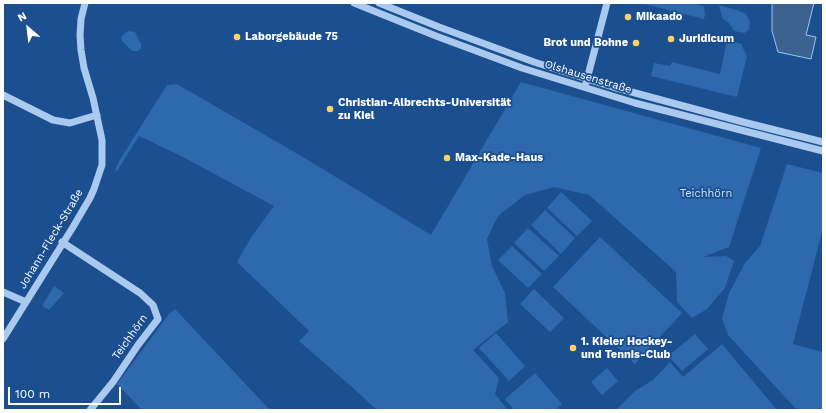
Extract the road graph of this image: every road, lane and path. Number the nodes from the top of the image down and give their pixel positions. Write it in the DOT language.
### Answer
graph roads {
  1 [pos="85,3"];
  2 [pos="354,3"];
  3 [pos="379,3"];
  4 [pos="607,3"];
  5 [pos="587,79"];
  6 [pos="585,87"];
  7 [pos="3,95"];
  8 [pos="96,115"];
  9 [pos="823,142"];
  10 [pos="823,151"];
  11 [pos="62,242"];
  12 [pos="3,292"];
  13 [pos="26,302"];
  14 [pos="3,339"];
  15 [pos="90,410"];
  1 -- 8 [label="street, Johann-Fleck-Straße"];
  2 -- 6 [label="street, Olshausenstraße"];
  3 -- 5 [label="street, Olshausenstraße"];
  4 -- 5 [label="street"];
  5 -- 6 [label="street"];
  5 -- 9 [label="street, Olshausenstraße"];
  6 -- 10 [label="street, Olshausenstraße"];
  7 -- 8 [label="street"];
  8 -- 11 [label="street, Johann-Fleck-Straße"];
  11 -- 13 [label="street, Johann-Fleck-Straße"];
  11 -- 15 [label="street, Teichhörn"];
  12 -- 13 [label="street"];
  13 -- 14 [label="street, Johann-Fleck-Straße"];
}
